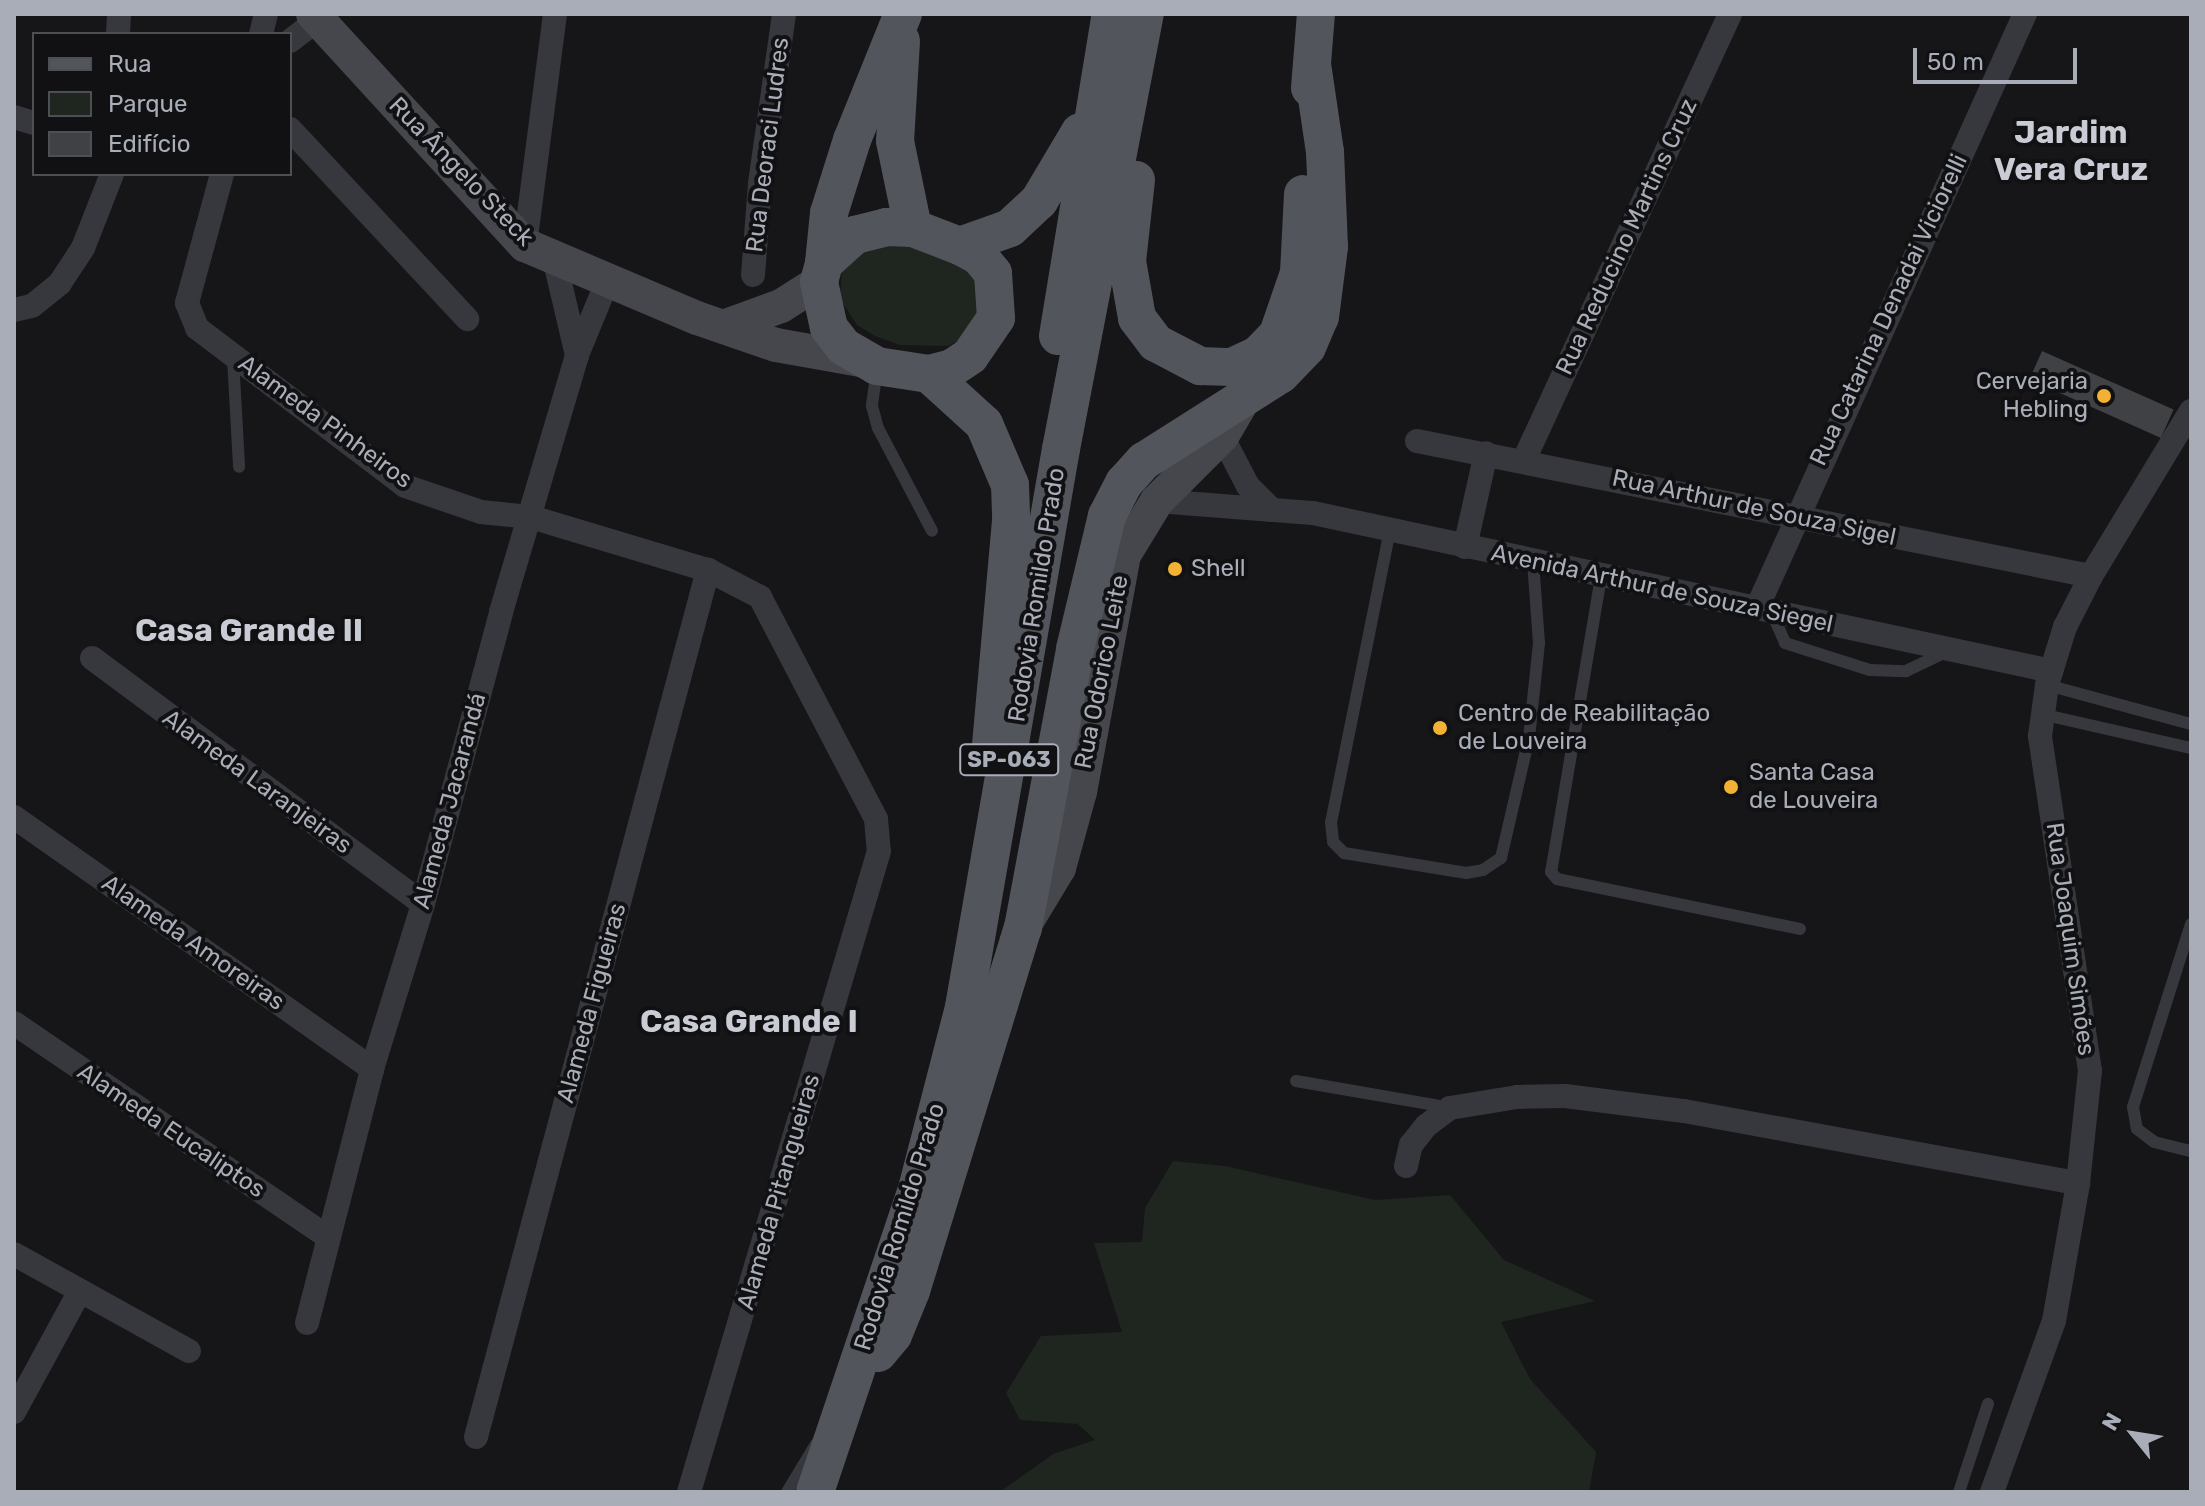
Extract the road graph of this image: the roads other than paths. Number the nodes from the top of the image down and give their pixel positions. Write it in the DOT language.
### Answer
graph roads {
  1 [pos="555,14"];
  2 [pos="784,14"];
  3 [pos="903,14"];
  4 [pos="1111,14"];
  5 [pos="1145,14"];
  6 [pos="1316,14"];
  7 [pos="1730,14"];
  8 [pos="2025,14"];
  9 [pos="319,16"];
  10 [pos="292,39"];
  11 [pos="1312,64"];
  12 [pos="1109,110"];
  13 [pos="292,131"];
  14 [pos="111,176"];
  15 [pos="221,176"];
  16 [pos="913,228"];
  17 [pos="525,245"];
  18 [pos="960,246"];
  19 [pos="555,262"];
  20 [pos="821,272"];
  21 [pos="753,275"];
  22 [pos="607,282"];
  23 [pos="14,310"];
  24 [pos="467,319"];
  25 [pos="726,326"];
  26 [pos="233,355"];
  27 [pos="577,355"];
  28 [pos="869,363"];
  29 [pos="929,374"];
  30 [pos="1245,397"];
  31 [pos="2191,411"];
  32 [pos="1222,436"];
  33 [pos="1417,441"];
  34 [pos="1486,453"];
  35 [pos="1524,460"];
  36 [pos="239,467"];
  37 [pos="1157,501"];
  38 [pos="1272,510"];
  39 [pos="1795,516"];
  40 [pos="531,517"];
  41 [pos="1390,530"];
  42 [pos="932,531"];
  43 [pos="1465,547"];
  44 [pos="1533,562"];
  45 [pos="708,570"];
  46 [pos="2091,576"];
  47 [pos="1601,577"];
  48 [pos="1764,610"];
  49 [pos="1951,649"];
  50 [pos="92,658"];
  51 [pos="2049,678"];
  52 [pos="2041,714"];
  53 [pos="2191,724"];
  54 [pos="2191,748"];
  55 [pos="990,760"];
  56 [pos="14,817"];
  57 [pos="423,904"];
  58 [pos="2191,924"];
  59 [pos="1023,928"];
  60 [pos="1800,929"];
  61 [pos="14,1023"];
  62 [pos="372,1069"];
  63 [pos="1296,1081"];
  64 [pos="1450,1108"];
  65 [pos="2191,1151"];
  66 [pos="1406,1166"];
  67 [pos="2078,1183"];
  68 [pos="329,1238"];
  69 [pos="14,1254"];
  70 [pos="80,1291"];
  71 [pos="307,1323"];
  72 [pos="189,1351"];
  73 [pos="850,1385"];
  74 [pos="1988,1404"];
  75 [pos="14,1412"];
  76 [pos="476,1437"];
  77 [pos="816,1444"];
  78 [pos="689,1492"];
  79 [pos="787,1492"];
  80 [pos="799,1492"];
  81 [pos="815,1492"];
  82 [pos="1959,1492"];
  83 [pos="1992,1492"];
  1 -- 17 [label="street"];
  2 -- 21 [label="street, Rua Deoraci Ludres"];
  3 -- 16 [label="main road"];
  3 -- 20 [label="main road"];
  4 -- 12 [label="main road, Rodovia Romildo Prado / SP-063"];
  5 -- 12 [label="main road, Rodovia Romildo Prado / SP-063"];
  6 -- 11 [label="main road"];
  7 -- 35 [label="street, Rua Reducino Martins Cruz"];
  8 -- 39 [label="street, Rua Catarina Denadai Viciorelli"];
  9 -- 10 [label="street"];
  9 -- 17 [label="main road, Rua Ângelo Steck"];
  11 -- 12 [label="main road"];
  11 -- 30 [label="main road"];
  12 -- 18 [label="main road"];
  12 -- 55 [label="main road, Rodovia Romildo Prado / SP-063"];
  12 -- 73 [label="main road, Rodovia Romildo Prado / SP-063"];
  13 -- 24 [label="street"];
  14 -- 23 [label="street"];
  15 -- 26 [label="street, Alameda Pinheiros"];
  16 -- 18 [label="main road"];
  16 -- 20 [label="main road"];
  17 -- 19 [label="main road, Rua Ângelo Steck"];
  18 -- 29 [label="main road"];
  19 -- 22 [label="main road, Rua Ângelo Steck"];
  19 -- 27 [label="street"];
  20 -- 25 [label="main road"];
  20 -- 28 [label="main road"];
  22 -- 25 [label="main road, Rua Ângelo Steck"];
  22 -- 27 [label="street, Alameda Jacarandá"];
  25 -- 28 [label="main road, Rua Ângelo Steck"];
  26 -- 36 [label="lane"];
  26 -- 40 [label="street, Alameda Pinheiros"];
  27 -- 40 [label="street, Alameda Jacarandá"];
  28 -- 29 [label="main road, Rua Ângelo Steck"];
  28 -- 42 [label="lane"];
  29 -- 55 [label="main road"];
  30 -- 32 [label="main road, Rua Odorico Leite"];
  30 -- 59 [label="main road"];
  31 -- 46 [label="street, Rua Joaquim Simões"];
  32 -- 37 [label="main road, Rua Odorico Leite"];
  32 -- 38 [label="street"];
  33 -- 34 [label="street, Rua Arthur de Souza Sigel"];
  34 -- 35 [label="street, Rua Arthur de Souza Sigel"];
  34 -- 43 [label="street"];
  35 -- 39 [label="street, Rua Arthur de Souza Sigel"];
  37 -- 38 [label="street, Avenida Arthur de Souza Siegel"];
  37 -- 59 [label="main road, Rua Odorico Leite"];
  38 -- 41 [label="street, Avenida Arthur de Souza Siegel"];
  39 -- 46 [label="street, Rua Arthur de Souza Sigel"];
  39 -- 48 [label="street, Rua Catarina Denadai Viciorelli"];
  40 -- 45 [label="street, Alameda Pinheiros"];
  40 -- 57 [label="street, Alameda Jacarandá"];
  41 -- 43 [label="street, Avenida Arthur de Souza Siegel"];
  41 -- 44 [label="lane"];
  43 -- 44 [label="street, Avenida Arthur de Souza Siegel"];
  44 -- 47 [label="street, Avenida Arthur de Souza Siegel"];
  45 -- 76 [label="street, Alameda Figueiras"];
  45 -- 78 [label="street, Alameda Pitangueiras"];
  46 -- 51 [label="street, Rua Joaquim Simões"];
  47 -- 48 [label="street, Avenida Arthur de Souza Siegel"];
  47 -- 60 [label="lane"];
  48 -- 49 [label="street, Avenida Arthur de Souza Siegel"];
  48 -- 49 [label="lane"];
  49 -- 51 [label="street, Avenida Arthur de Souza Siegel"];
  50 -- 57 [label="street, Alameda Laranjeiras"];
  51 -- 52 [label="street, Rua Joaquim Simões"];
  51 -- 53 [label="lane"];
  52 -- 54 [label="lane"];
  52 -- 67 [label="street, Rua Joaquim Simões"];
  55 -- 77 [label="main road, Rodovia Romildo Prado / SP-063"];
  56 -- 62 [label="street, Alameda Amoreiras"];
  57 -- 62 [label="street, Alameda Jacarandá"];
  58 -- 65 [label="lane"];
  59 -- 73 [label="main road"];
  61 -- 68 [label="street, Alameda Eucaliptos"];
  62 -- 68 [label="street, Alameda Jacarandá"];
  63 -- 64 [label="lane"];
  64 -- 66 [label="street"];
  64 -- 67 [label="street"];
  67 -- 83 [label="street, Rua Joaquim Simões"];
  68 -- 71 [label="street, Alameda Jacarandá"];
  69 -- 70 [label="street"];
  70 -- 72 [label="street"];
  70 -- 75 [label="street"];
  73 -- 81 [label="main road, Rodovia Romildo Prado / SP-063"];
  74 -- 82 [label="lane"];
  77 -- 79 [label="lane"];
  77 -- 80 [label="main road, Rodovia Romildo Prado / SP-063"];
}
